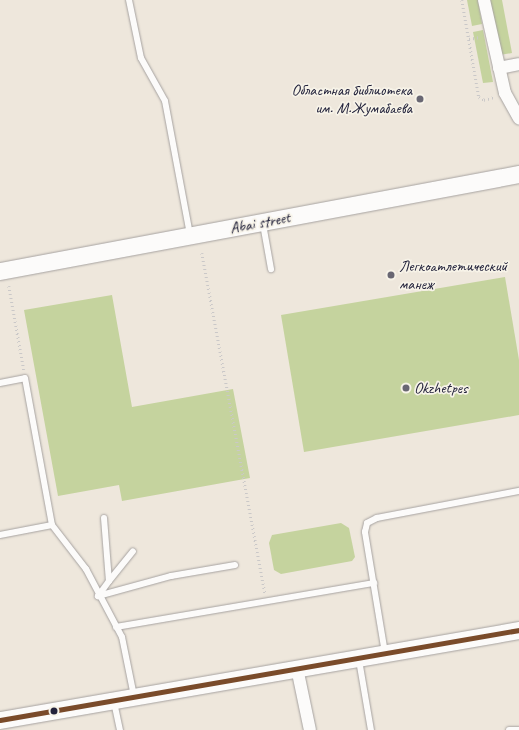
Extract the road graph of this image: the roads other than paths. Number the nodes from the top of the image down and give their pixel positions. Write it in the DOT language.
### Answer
graph roads {
  1 [pos="129,0"];
  2 [pos="484,0"];
  3 [pos="519,64"];
  4 [pos="499,68"];
  5 [pos="519,118"];
  6 [pos="519,174"];
  7 [pos="263,222"];
  8 [pos="190,236"];
  9 [pos="271,269"];
  10 [pos="0,271"];
  11 [pos="0,383"];
  12 [pos="519,491"];
  13 [pos="104,518"];
  14 [pos="52,525"];
  15 [pos="0,535"];
  16 [pos="132,552"];
  17 [pos="235,565"];
  18 [pos="109,581"];
  19 [pos="374,583"];
  20 [pos="98,596"];
  21 [pos="116,628"];
  22 [pos="519,630"];
  23 [pos="385,653"];
  24 [pos="359,658"];
  25 [pos="297,668"];
  26 [pos="134,696"];
  27 [pos="114,700"];
  28 [pos="0,720"];
  29 [pos="120,730"];
  30 [pos="310,730"];
  31 [pos="371,730"];
  32 [pos="509,730"];
  33 [pos="519,730"];
  1 -- 8 [label="lane"];
  2 -- 4 [label="street"];
  3 -- 4 [label="street"];
  4 -- 5 [label="street"];
  6 -- 7 [label="street, Abai street"];
  7 -- 8 [label="street, Abai street"];
  7 -- 9 [label="lane"];
  8 -- 10 [label="street, Abai street"];
  11 -- 14 [label="lane"];
  12 -- 19 [label="lane"];
  13 -- 18 [label="lane"];
  14 -- 15 [label="lane"];
  14 -- 20 [label="lane"];
  16 -- 18 [label="lane"];
  17 -- 20 [label="lane"];
  18 -- 20 [label="lane"];
  19 -- 21 [label="lane"];
  19 -- 23 [label="lane"];
  20 -- 21 [label="lane"];
  21 -- 26 [label="lane"];
  22 -- 23 [label="street"];
  23 -- 24 [label="street"];
  24 -- 25 [label="street"];
  24 -- 31 [label="lane"];
  25 -- 26 [label="street"];
  25 -- 30 [label="street"];
  26 -- 27 [label="street"];
  27 -- 28 [label="street"];
  27 -- 29 [label="lane"];
  32 -- 33 [label="lane"];
}
